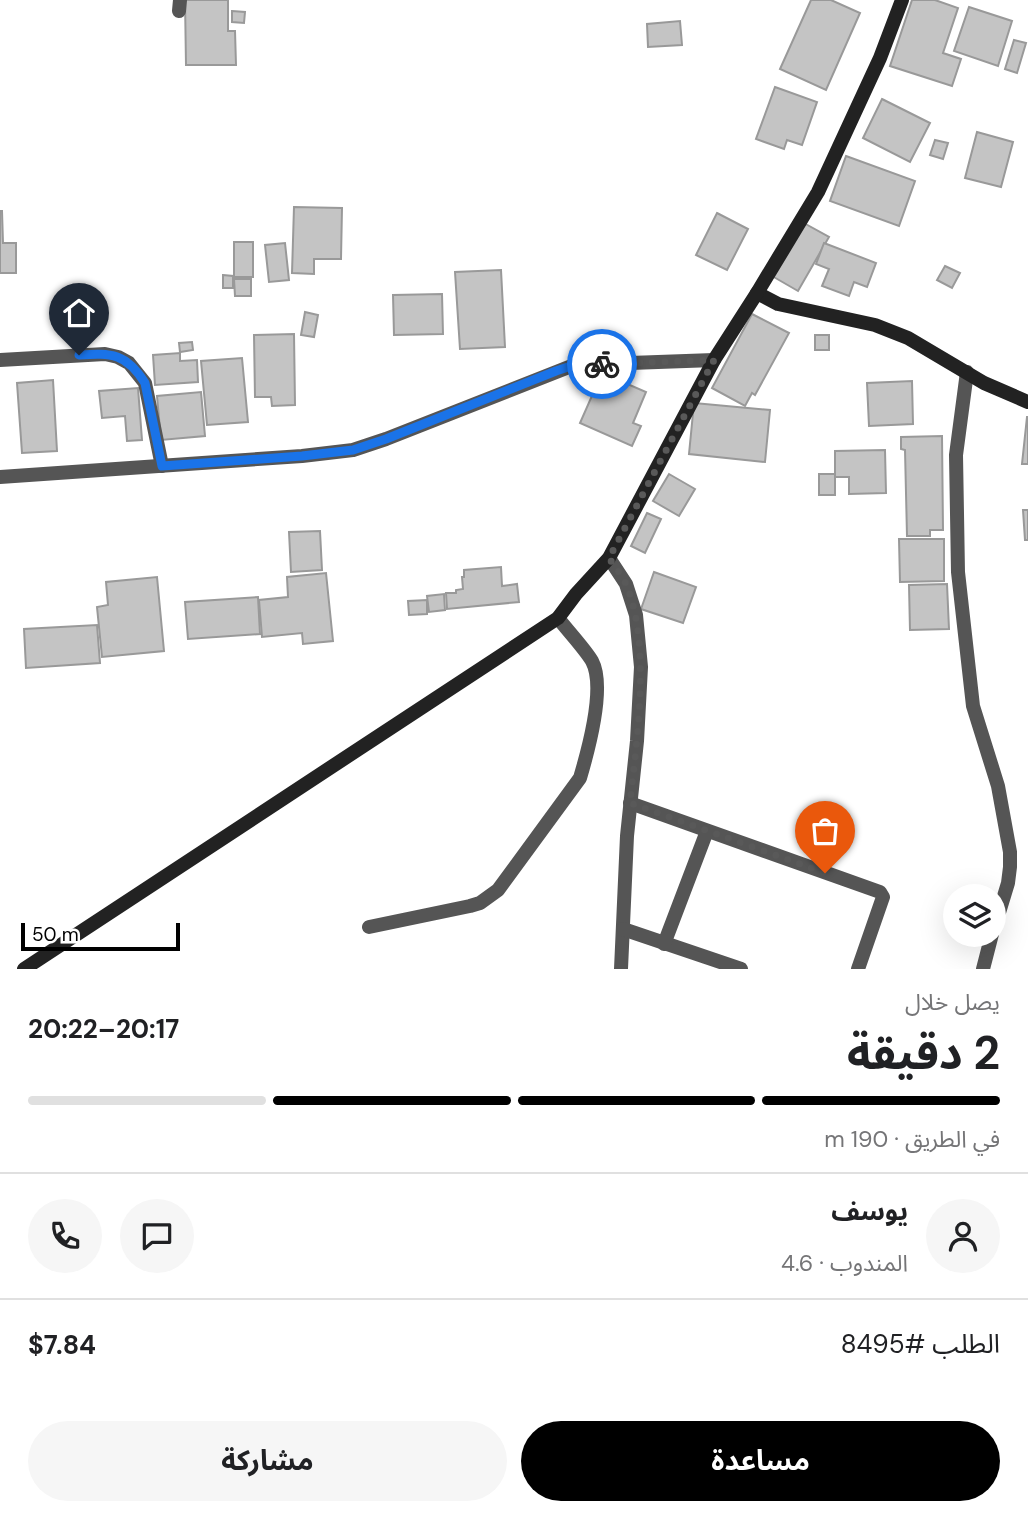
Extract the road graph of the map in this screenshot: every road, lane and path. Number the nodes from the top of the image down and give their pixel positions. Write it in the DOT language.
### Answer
graph roads {
  1 [pos="902,0"];
  2 [pos="757,293"];
  3 [pos="0,360"];
  4 [pos="714,360"];
  5 [pos="967,372"];
  6 [pos="1028,402"];
  7 [pos="162,466"];
  8 [pos="0,477"];
  9 [pos="609,558"];
  10 [pos="558,618"];
  11 [pos="630,803"];
  12 [pos="707,831"];
  13 [pos="1006,890"];
  14 [pos="369,928"];
  15 [pos="623,929"];
  16 [pos="664,944"];
  17 [pos="989,947"];
  18 [pos="24,969"];
  19 [pos="621,969"];
  20 [pos="741,969"];
  21 [pos="858,969"];
  22 [pos="983,969"];
  1 -- 2 [label="main road"];
  2 -- 4 [label="main road"];
  2 -- 5 [label="main road"];
  3 -- 7 [label="street"];
  4 -- 7 [label="street"];
  4 -- 9 [label="main road"];
  5 -- 6 [label="main road"];
  5 -- 13 [label="street"];
  7 -- 8 [label="street"];
  9 -- 10 [label="main road"];
  9 -- 11 [label="street"];
  10 -- 14 [label="street"];
  10 -- 18 [label="main road"];
  11 -- 12 [label="street"];
  11 -- 15 [label="street"];
  12 -- 16 [label="street"];
  12 -- 21 [label="street"];
  15 -- 16 [label="street"];
  15 -- 19 [label="street"];
  16 -- 20 [label="street"];
  17 -- 22 [label="street"];
}
